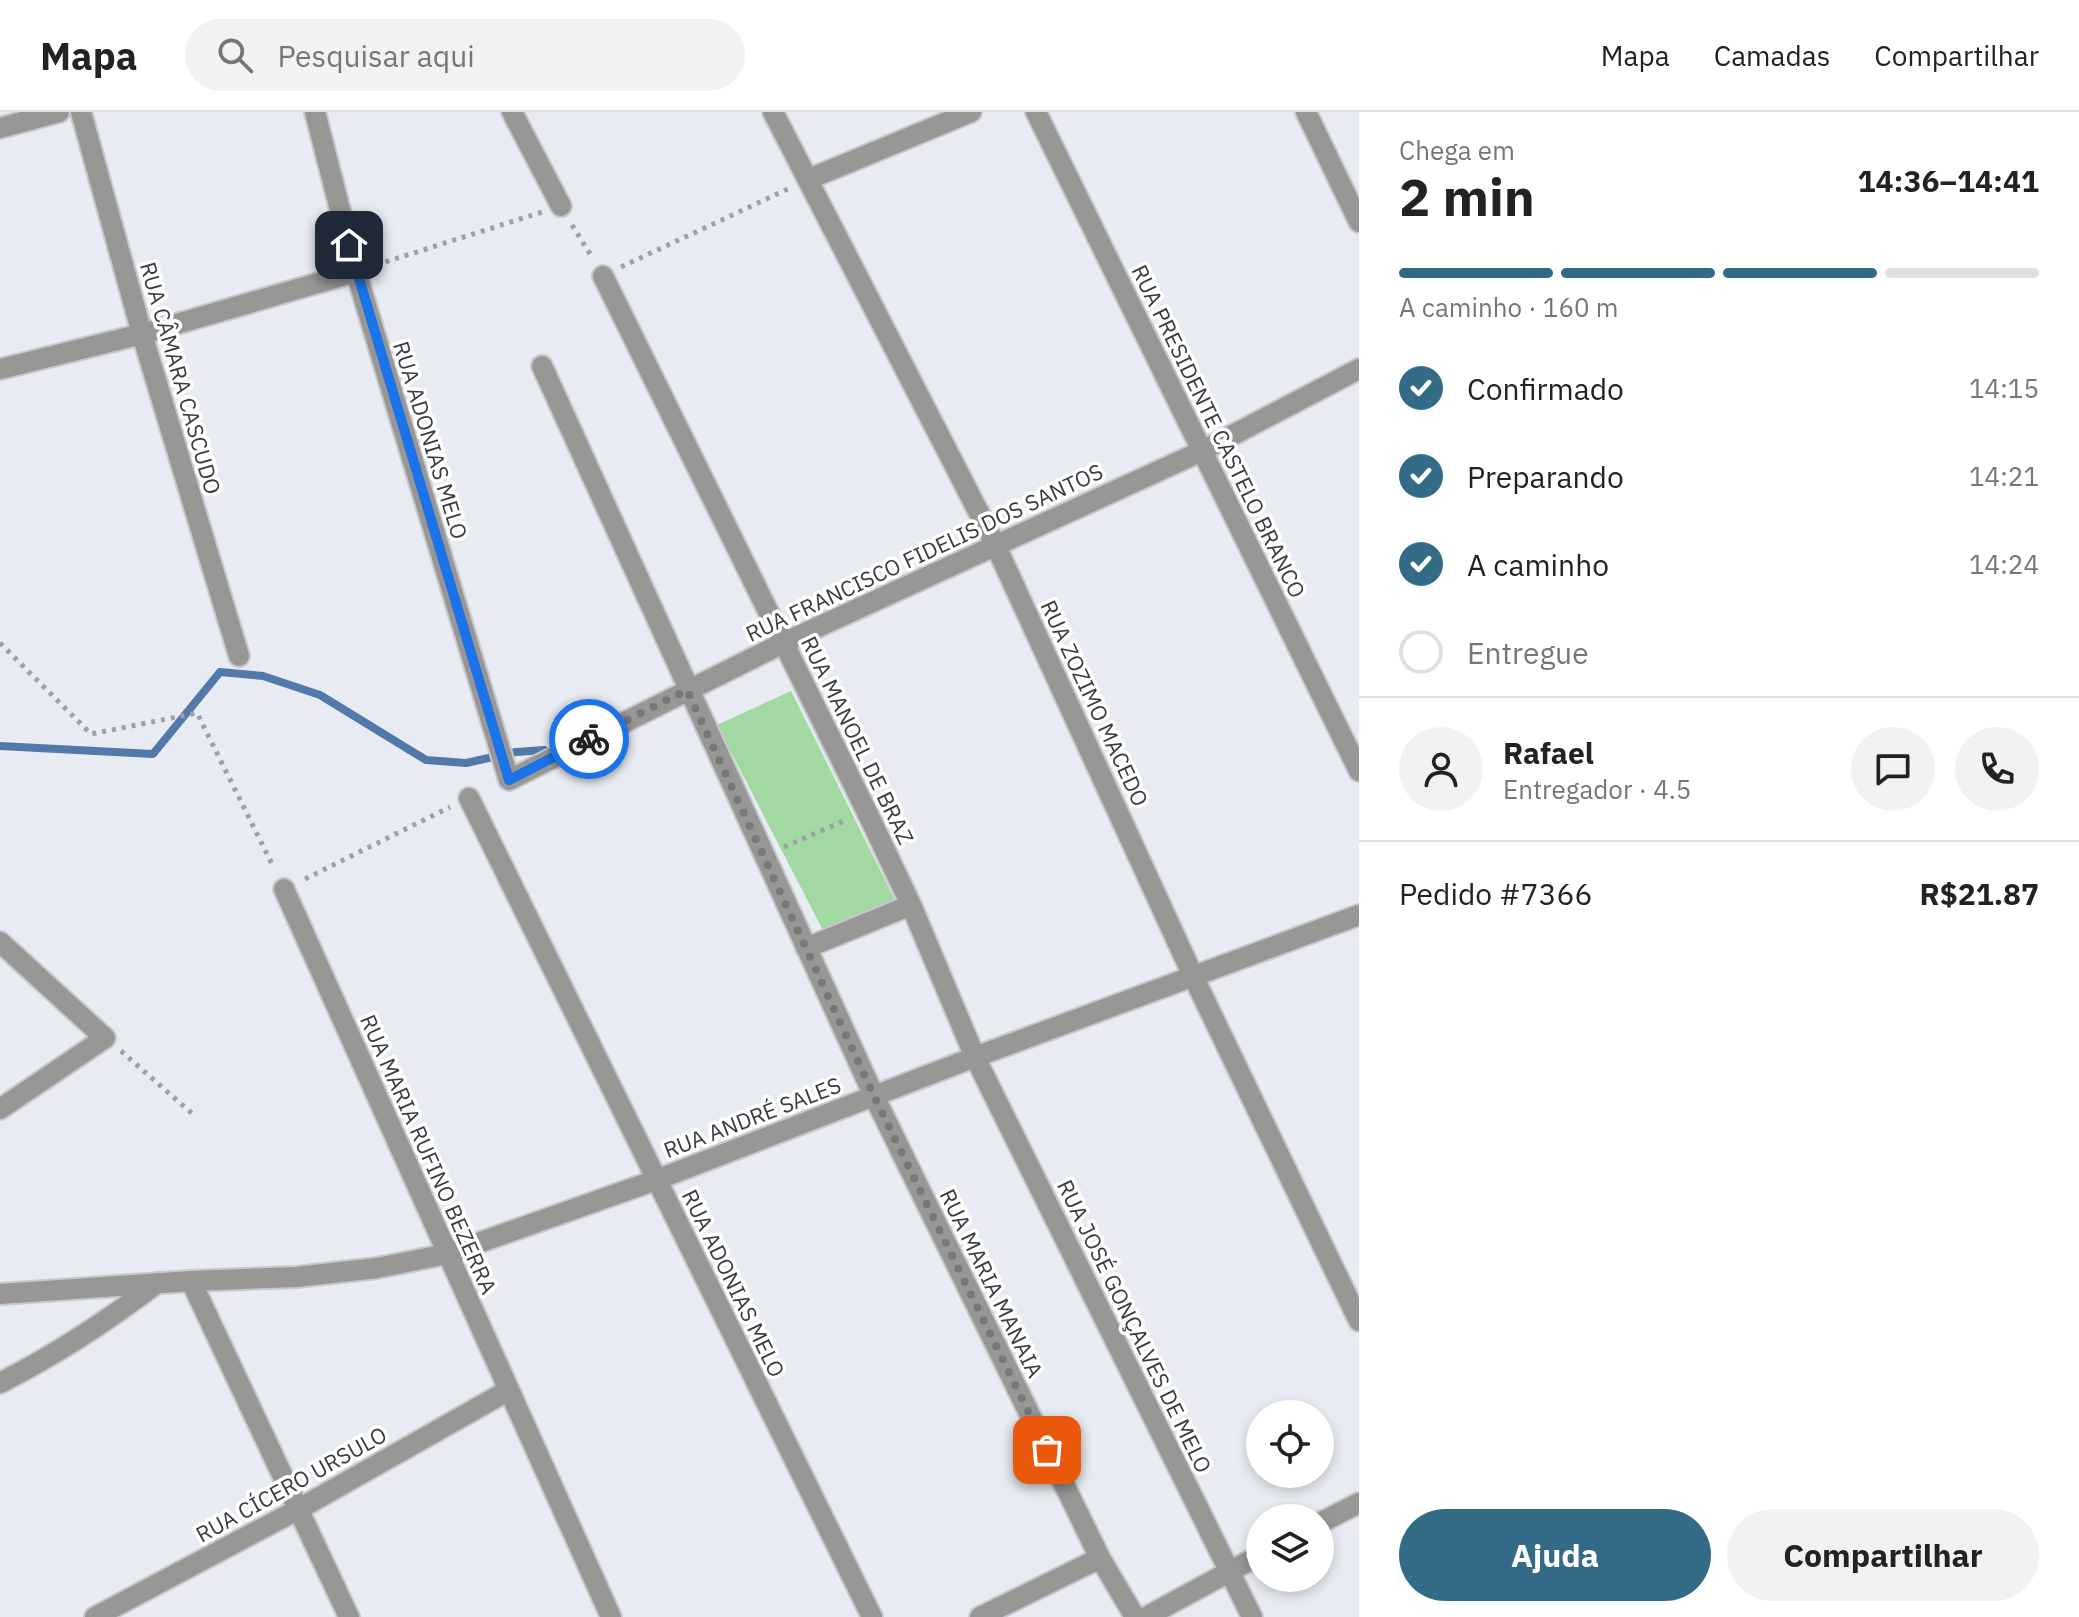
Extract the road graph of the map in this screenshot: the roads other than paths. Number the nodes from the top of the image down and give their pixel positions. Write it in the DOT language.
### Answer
graph roads {
  1 [pos="59,112"];
  2 [pos="81,112"];
  3 [pos="315,112"];
  4 [pos="512,112"];
  5 [pos="773,112"];
  6 [pos="971,112"];
  7 [pos="1036,112"];
  8 [pos="1306,112"];
  9 [pos="0,128"];
  10 [pos="809,179"];
  11 [pos="561,206"];
  12 [pos="1359,222"];
  13 [pos="356,272"];
  14 [pos="603,276"];
  15 [pos="142,334"];
  16 [pos="542,366"];
  17 [pos="0,369"];
  18 [pos="1359,369"];
  19 [pos="1202,451"];
  20 [pos="995,544"];
  21 [pos="783,643"];
  22 [pos="239,656"];
  23 [pos="687,690"];
  24 [pos="1359,771"];
  25 [pos="509,780"];
  26 [pos="469,798"];
  27 [pos="284,889"];
  28 [pos="911,905"];
  29 [pos="1359,915"];
  30 [pos="0,942"];
  31 [pos="806,948"];
  32 [pos="1194,978"];
  33 [pos="975,1057"];
  34 [pos="874,1096"];
  35 [pos="0,1109"];
  36 [pos="656,1180"];
  37 [pos="447,1254"];
  38 [pos="191,1281"];
  39 [pos="157,1283"];
  40 [pos="0,1294"];
  41 [pos="1359,1321"];
  42 [pos="0,1383"];
  43 [pos="509,1390"];
  44 [pos="1359,1503"];
  45 [pos="297,1510"];
  46 [pos="1334,1516"];
  47 [pos="1100,1558"];
  48 [pos="1246,1562"];
  49 [pos="1229,1571"];
  50 [pos="95,1617"];
  51 [pos="349,1617"];
  52 [pos="611,1617"];
  53 [pos="872,1617"];
  54 [pos="980,1617"];
  55 [pos="1135,1617"];
  56 [pos="1146,1617"];
  57 [pos="1252,1617"];
  1 -- 9 [label="street"];
  2 -- 15 [label="street, RUA CÂMARA CASCUDO"];
  3 -- 13 [label="street, RUA ADONIAS MELO"];
  4 -- 11 [label="street"];
  5 -- 10 [label="street, RUA ZOZIMO MACEDO"];
  6 -- 10 [label="street"];
  7 -- 19 [label="street, RUA PRESIDENTE CASTELO BRANCO"];
  8 -- 12 [label="street"];
  10 -- 20 [label="street, RUA ZOZIMO MACEDO"];
  13 -- 15 [label="street"];
  13 -- 25 [label="street, RUA ADONIAS MELO"];
  14 -- 21 [label="street, RUA MANOEL DE BRAZ"];
  15 -- 17 [label="street"];
  15 -- 22 [label="street, RUA CÂMARA CASCUDO"];
  16 -- 23 [label="street"];
  18 -- 19 [label="street, RUA FRANCISCO FIDELIS DOS SANTOS"];
  19 -- 20 [label="street, RUA FRANCISCO FIDELIS DOS SANTOS"];
  19 -- 24 [label="street, RUA PRESIDENTE CASTELO BRANCO"];
  20 -- 21 [label="street, RUA FRANCISCO FIDELIS DOS SANTOS"];
  20 -- 32 [label="street, RUA ZOZIMO MACEDO"];
  21 -- 23 [label="street, RUA FRANCISCO FIDELIS DOS SANTOS"];
  21 -- 28 [label="street, RUA MANOEL DE BRAZ"];
  23 -- 25 [label="street, RUA FRANCISCO FIDELIS DOS SANTOS"];
  23 -- 31 [label="street"];
  26 -- 36 [label="street, RUA ADONIAS MELO"];
  27 -- 37 [label="street, RUA MARIA RUFINO BEZERRA"];
  28 -- 31 [label="street"];
  28 -- 33 [label="street, RUA MANOEL DE BRAZ"];
  29 -- 32 [label="street, RUA ANDRÉ SALES"];
  30 -- 35 [label="street"];
  31 -- 34 [label="street"];
  32 -- 33 [label="street, RUA ANDRÉ SALES"];
  32 -- 41 [label="street, RUA ZOZIMO MACEDO"];
  33 -- 34 [label="street, RUA ANDRÉ SALES"];
  33 -- 49 [label="street, RUA JOSÉ GONÇALVES DE MELO"];
  34 -- 36 [label="street, RUA ANDRÉ SALES"];
  34 -- 47 [label="street, RUA MARIA MANAIA"];
  36 -- 37 [label="street, RUA ANDRÉ SALES"];
  36 -- 53 [label="street, RUA ADONIAS MELO"];
  37 -- 38 [label="street, RUA ANDRÉ SALES"];
  37 -- 43 [label="street, RUA MARIA RUFINO BEZERRA"];
  38 -- 39 [label="street, RUA ANDRÉ SALES"];
  38 -- 45 [label="street"];
  39 -- 40 [label="street, RUA ANDRÉ SALES"];
  39 -- 42 [label="street"];
  43 -- 45 [label="street, RUA CÍCERO URSULO"];
  43 -- 52 [label="street, RUA MARIA RUFINO BEZERRA"];
  44 -- 46 [label="street"];
  45 -- 50 [label="street, RUA CÍCERO URSULO"];
  45 -- 51 [label="street"];
  47 -- 54 [label="street"];
  47 -- 55 [label="street, RUA MARIA MANAIA"];
  48 -- 49 [label="street"];
  49 -- 56 [label="street"];
  49 -- 57 [label="street, RUA JOSÉ GONÇALVES DE MELO"];
}
